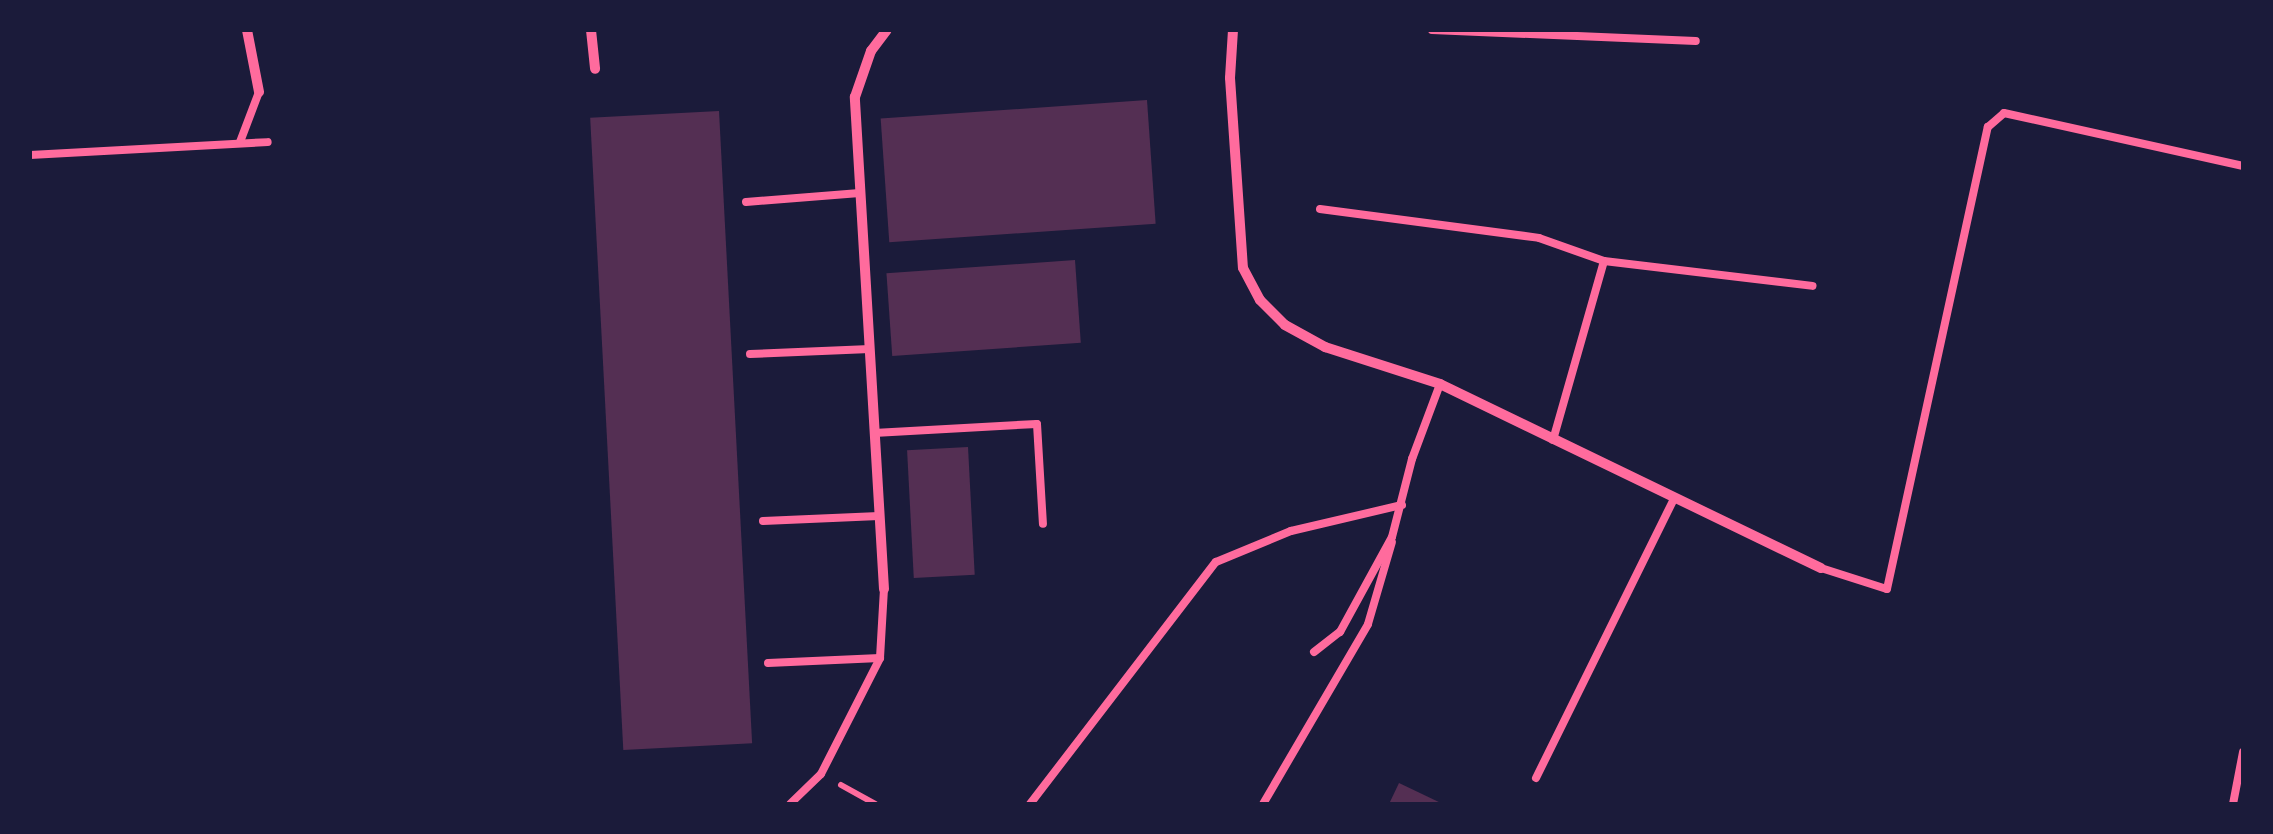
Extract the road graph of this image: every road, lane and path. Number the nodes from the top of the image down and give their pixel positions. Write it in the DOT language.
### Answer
graph roads {
  1 [pos="247,30"];
  2 [pos="591,30"];
  3 [pos="1234,30"];
  4 [pos="1432,30"];
  5 [pos="881,33"];
  6 [pos="1696,41"];
  7 [pos="595,69"];
  8 [pos="260,92"];
  9 [pos="240,142"];
  10 [pos="268,142"];
  11 [pos="30,155"];
  12 [pos="2243,166"];
  13 [pos="860,193"];
  14 [pos="746,202"];
  15 [pos="1320,209"];
  16 [pos="1604,261"];
  17 [pos="1814,286"];
  18 [pos="870,349"];
  19 [pos="750,354"];
  20 [pos="1440,384"];
  21 [pos="874,433"];
  22 [pos="1553,440"];
  23 [pos="1674,499"];
  24 [pos="1402,505"];
  25 [pos="880,516"];
  26 [pos="763,522"];
  27 [pos="1043,524"];
  28 [pos="1392,537"];
  29 [pos="1821,568"];
  30 [pos="884,589"];
  31 [pos="1314,652"];
  32 [pos="880,658"];
  33 [pos="768,663"];
  34 [pos="2243,752"];
  35 [pos="821,774"];
  36 [pos="1536,778"];
  37 [pos="790,804"];
  38 [pos="875,804"];
  39 [pos="1030,804"];
  40 [pos="1263,804"];
  41 [pos="2233,804"];
  1 -- 8 [label="street"];
  2 -- 7 [label="street"];
  3 -- 20 [label="street"];
  4 -- 6 [label="lane"];
  5 -- 13 [label="street"];
  8 -- 9 [label="lane"];
  9 -- 10 [label="lane"];
  9 -- 11 [label="lane"];
  12 -- 29 [label="lane"];
  13 -- 14 [label="lane"];
  13 -- 18 [label="street"];
  15 -- 16 [label="lane"];
  16 -- 17 [label="lane"];
  16 -- 22 [label="lane"];
  18 -- 19 [label="lane"];
  18 -- 21 [label="street"];
  20 -- 22 [label="street"];
  20 -- 24 [label="lane"];
  21 -- 25 [label="street"];
  21 -- 27 [label="lane"];
  22 -- 23 [label="street"];
  23 -- 29 [label="street"];
  23 -- 36 [label="lane"];
  24 -- 28 [label="lane"];
  24 -- 39 [label="lane"];
  25 -- 26 [label="lane"];
  25 -- 30 [label="street"];
  28 -- 31 [label="lane"];
  28 -- 40 [label="lane"];
  30 -- 32 [label="lane"];
  32 -- 33 [label="lane"];
  32 -- 35 [label="lane"];
  34 -- 41 [label="lane"];
  35 -- 37 [label="lane"];
  35 -- 38 [label="path"];
}
